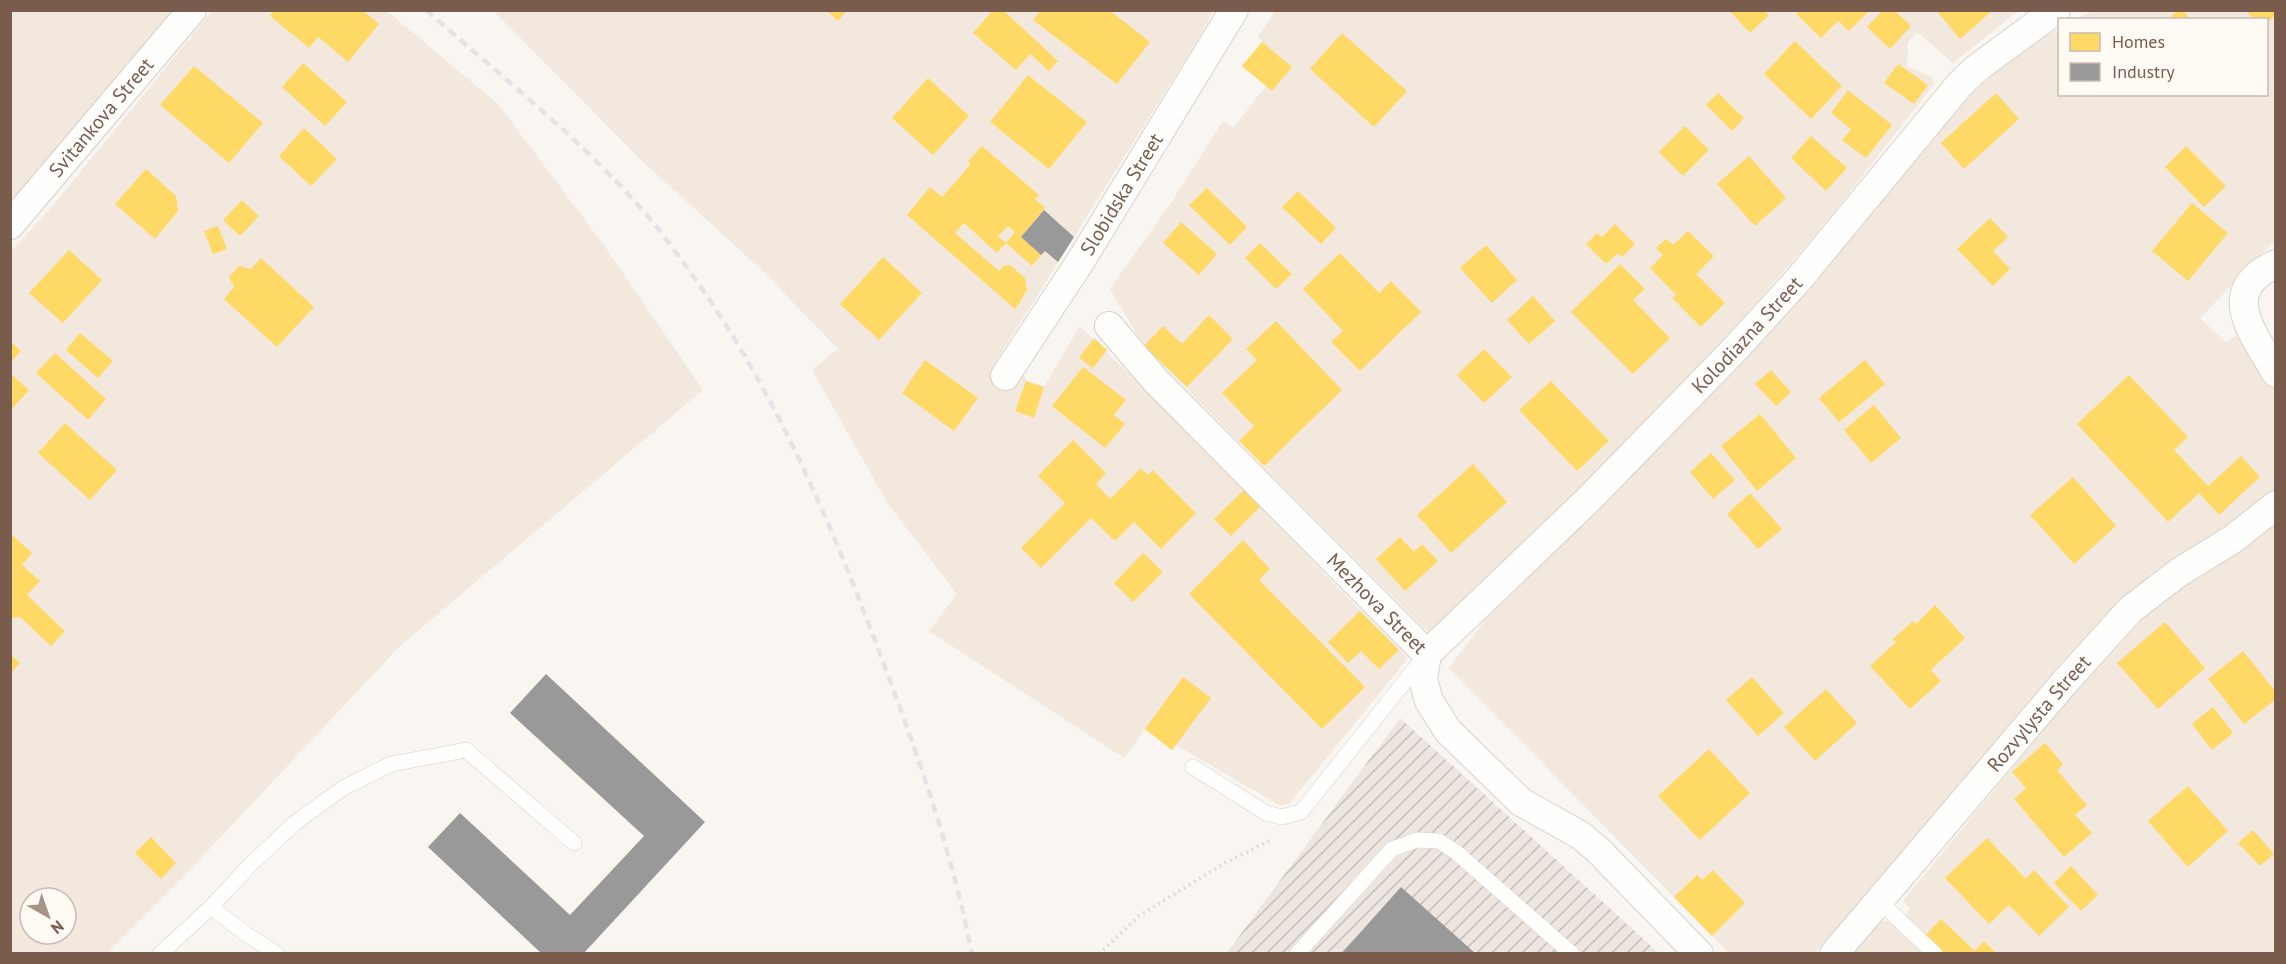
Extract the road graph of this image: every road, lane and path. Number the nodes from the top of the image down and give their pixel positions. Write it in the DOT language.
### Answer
graph roads {
  1 [pos="192,10"];
  2 [pos="1234,10"];
  3 [pos="2056,10"];
  4 [pos="10,225"];
  5 [pos="2276,264"];
  6 [pos="1109,326"];
  7 [pos="2276,373"];
  8 [pos="1005,376"];
  9 [pos="2276,505"];
  10 [pos="1427,654"];
  11 [pos="1193,767"];
  12 [pos="1273,839"];
  13 [pos="574,843"];
  14 [pos="1879,901"];
  15 [pos="211,907"];
  16 [pos="160,954"];
  17 [pos="277,954"];
  18 [pos="1099,954"];
  19 [pos="1297,954"];
  20 [pos="1572,954"];
  21 [pos="1699,954"];
  22 [pos="1834,954"];
  23 [pos="1935,954"];
  1 -- 4 [label="street, Svitankova Street"];
  2 -- 8 [label="street, Slobidska Street"];
  3 -- 10 [label="street, Kolodiazna Street"];
  5 -- 7 [label="street"];
  6 -- 10 [label="street, Mezhova Street"];
  9 -- 14 [label="street, Rozvylysta Street"];
  10 -- 11 [label="lane"];
  10 -- 21 [label="street, Mezhova Street"];
  12 -- 18 [label="path"];
  13 -- 15 [label="lane"];
  14 -- 22 [label="street, Rozvylysta Street"];
  14 -- 23 [label="lane"];
  15 -- 16 [label="lane"];
  15 -- 17 [label="lane"];
  19 -- 20 [label="lane"];
}
